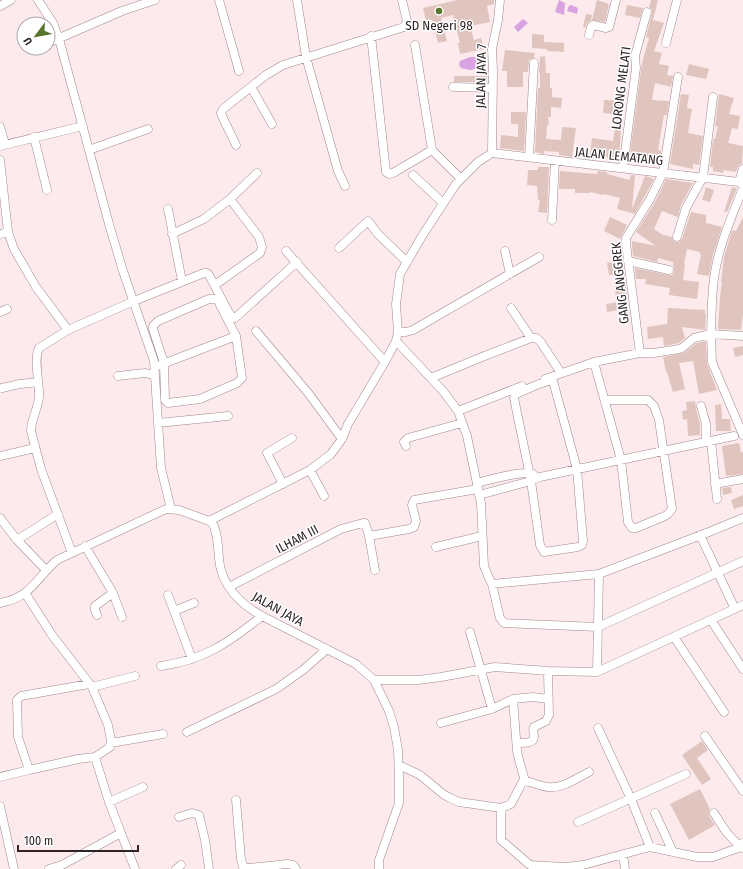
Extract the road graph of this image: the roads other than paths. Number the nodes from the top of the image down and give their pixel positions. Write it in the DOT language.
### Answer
graph roads {
  1 [pos="11,0"];
  2 [pos="155,0"];
  3 [pos="219,0"];
  4 [pos="297,0"];
  5 [pos="402,0"];
  6 [pos="500,0"];
  7 [pos="616,0"];
  8 [pos="677,0"];
  9 [pos="42,1"];
  10 [pos="0,6"];
  11 [pos="647,12"];
  12 [pos="589,35"];
  13 [pos="371,36"];
  14 [pos="59,39"];
  15 [pos="56,40"];
  16 [pos="666,43"];
  17 [pos="415,45"];
  18 [pos="306,57"];
  19 [pos="534,63"];
  20 [pos="240,71"];
  21 [pos="678,77"];
  22 [pos="250,87"];
  23 [pos="453,87"];
  24 [pos="493,88"];
  25 [pos="713,97"];
  26 [pos="272,124"];
  27 [pos="83,126"];
  28 [pos="0,127"];
  29 [pos="148,129"];
  30 [pos="34,137"];
  31 [pos="3,145"];
  32 [pos="236,145"];
  33 [pos="89,150"];
  34 [pos="432,150"];
  35 [pos="492,153"];
  36 [pos="529,157"];
  37 [pos="0,160"];
  38 [pos="555,161"];
  39 [pos="623,168"];
  40 [pos="743,170"];
  41 [pos="257,173"];
  42 [pos="663,173"];
  43 [pos="413,175"];
  44 [pos="703,177"];
  45 [pos="461,179"];
  46 [pos="742,185"];
  47 [pos="345,186"];
  48 [pos="47,190"];
  49 [pos="230,199"];
  50 [pos="443,203"];
  51 [pos="168,209"];
  52 [pos="552,220"];
  53 [pos="4,233"];
  54 [pos="172,234"];
  55 [pos="676,236"];
  56 [pos="339,248"];
  57 [pos="286,251"];
  58 [pos="505,251"];
  59 [pos="539,257"];
  60 [pos="628,261"];
  61 [pos="297,262"];
  62 [pos="407,262"];
  63 [pos="669,270"];
  64 [pos="510,274"];
  65 [pos="182,282"];
  66 [pos="214,285"];
  67 [pos="134,301"];
  68 [pos="511,308"];
  69 [pos="68,330"];
  70 [pos="256,331"];
  71 [pos="398,332"];
  72 [pos="711,334"];
  73 [pos="236,336"];
  74 [pos="743,336"];
  75 [pos="531,338"];
  76 [pos="396,341"];
  77 [pos="640,353"];
  78 [pos="385,362"];
  79 [pos="594,362"];
  80 [pos="164,363"];
  81 [pos="155,371"];
  82 [pos="561,373"];
  83 [pos="118,376"];
  84 [pos="431,378"];
  85 [pos="38,382"];
  86 [pos="2,388"];
  87 [pos="605,400"];
  88 [pos="701,406"];
  89 [pos="458,411"];
  90 [pos="228,416"];
  91 [pos="158,423"];
  92 [pos="462,423"];
  93 [pos="734,436"];
  94 [pos="743,436"];
  95 [pos="292,438"];
  96 [pos="342,439"];
  97 [pos="709,441"];
  98 [pos="406,446"];
  99 [pos="35,448"];
  100 [pos="663,451"];
  101 [pos="0,456"];
  102 [pos="621,460"];
  103 [pos="577,469"];
  104 [pos="310,470"];
  105 [pos="529,473"];
  106 [pos="506,477"];
  107 [pos="540,477"];
  108 [pos="743,479"];
  109 [pos="531,482"];
  110 [pos="283,484"];
  111 [pos="715,484"];
  112 [pos="508,487"];
  113 [pos="478,489"];
  114 [pos="324,496"];
  115 [pos="717,499"];
  116 [pos="171,509"];
  117 [pos="58,514"];
  118 [pos="0,518"];
  119 [pos="743,518"];
  120 [pos="209,520"];
  121 [pos="700,535"];
  122 [pos="369,536"];
  123 [pos="482,536"];
  124 [pos="17,540"];
  125 [pos="85,546"];
  126 [pos="436,546"];
  127 [pos="72,553"];
  128 [pos="743,561"];
  129 [pos="46,570"];
  130 [pos="374,570"];
  131 [pos="718,573"];
  132 [pos="599,574"];
  133 [pos="492,584"];
  134 [pos="229,587"];
  135 [pos="113,592"];
  136 [pos="25,593"];
  137 [pos="168,595"];
  138 [pos="0,603"];
  139 [pos="194,603"];
  140 [pos="743,605"];
  141 [pos="735,609"];
  142 [pos="174,611"];
  143 [pos="97,615"];
  144 [pos="262,616"];
  145 [pos="122,617"];
  146 [pos="711,620"];
  147 [pos="598,628"];
  148 [pos="470,632"];
  149 [pos="674,637"];
  150 [pos="327,649"];
  151 [pos="192,658"];
  152 [pos="161,666"];
  153 [pos="743,668"];
  154 [pos="481,670"];
  155 [pos="548,671"];
  156 [pos="597,672"];
  157 [pos="136,676"];
  158 [pos="374,680"];
  159 [pos="91,685"];
  160 [pos="513,699"];
  161 [pos="548,699"];
  162 [pos="492,709"];
  163 [pos="724,712"];
  164 [pos="441,723"];
  165 [pos="598,728"];
  166 [pos="187,732"];
  167 [pos="163,734"];
  168 [pos="705,736"];
  169 [pos="111,743"];
  170 [pos="517,743"];
  171 [pos="95,757"];
  172 [pos="399,765"];
  173 [pos="29,770"];
  174 [pos="589,772"];
  175 [pos="686,774"];
  176 [pos="0,777"];
  177 [pos="525,781"];
  178 [pos="143,787"];
  179 [pos="743,791"];
  180 [pos="630,799"];
  181 [pos="236,800"];
  182 [pos="109,802"];
  183 [pos="0,806"];
  184 [pos="501,808"];
  185 [pos="655,813"];
  186 [pos="714,813"];
  187 [pos="179,817"];
  188 [pos="578,822"];
  189 [pos="121,833"];
  190 [pos="742,846"];
  191 [pos="650,847"];
  192 [pos="673,852"];
  193 [pos="623,855"];
  194 [pos="63,867"];
  195 [pos="530,867"];
  196 [pos="584,867"];
  197 [pos="14,869"];
  198 [pos="49,869"];
  199 [pos="135,869"];
  200 [pos="209,869"];
  201 [pos="249,869"];
  202 [pos="296,869"];
  203 [pos="379,869"];
  204 [pos="625,869"];
  1 -- 10 [label="street"];
  2 -- 14 [label="street"];
  3 -- 20 [label="street"];
  4 -- 18 [label="street"];
  5 -- 13 [label="street"];
  6 -- 24 [label="street, JALAN JAYA 7"];
  7 -- 12 [label="street"];
  8 -- 16 [label="street"];
  9 -- 14 [label="street"];
  11 -- 39 [label="street, LORONG MELATI"];
  13 -- 18 [label="street"];
  13 -- 34 [label="street"];
  14 -- 15 [label="street"];
  14 -- 27 [label="street"];
  17 -- 34 [label="street"];
  18 -- 22 [label="street"];
  18 -- 47 [label="street"];
  19 -- 36 [label="street"];
  21 -- 42 [label="street, GANG ANGGREK"];
  22 -- 26 [label="street"];
  22 -- 32 [label="street"];
  23 -- 24 [label="street"];
  24 -- 35 [label="street, JALAN JAYA 7"];
  25 -- 44 [label="street"];
  27 -- 30 [label="street"];
  27 -- 33 [label="street"];
  28 -- 31 [label="street"];
  29 -- 33 [label="street"];
  30 -- 31 [label="street"];
  30 -- 48 [label="street"];
  33 -- 67 [label="street"];
  34 -- 45 [label="street"];
  35 -- 36 [label="street, JALAN LEMATANG"];
  35 -- 45 [label="street"];
  36 -- 38 [label="street, JALAN LEMATANG"];
  37 -- 53 [label="street"];
  38 -- 39 [label="street, JALAN LEMATANG"];
  38 -- 52 [label="street"];
  39 -- 42 [label="street, JALAN LEMATANG"];
  40 -- 46 [label="street"];
  41 -- 49 [label="street"];
  42 -- 44 [label="street, JALAN LEMATANG"];
  42 -- 60 [label="street, GANG ANGGREK"];
  43 -- 50 [label="street"];
  44 -- 46 [label="street, JALAN LEMATANG"];
  44 -- 55 [label="street"];
  45 -- 50 [label="street"];
  46 -- 72 [label="street"];
  49 -- 54 [label="street"];
  49 -- 66 [label="street"];
  50 -- 62 [label="street"];
  51 -- 54 [label="street"];
  53 -- 69 [label="street"];
  54 -- 65 [label="street"];
  56 -- 62 [label="street"];
  57 -- 61 [label="street"];
  58 -- 64 [label="street"];
  59 -- 64 [label="street"];
  60 -- 63 [label="street"];
  60 -- 77 [label="street, GANG ANGGREK"];
  61 -- 66 [label="street"];
  61 -- 78 [label="street"];
  62 -- 71 [label="street"];
  64 -- 71 [label="street"];
  65 -- 66 [label="street"];
  65 -- 67 [label="street"];
  67 -- 69 [label="street"];
  67 -- 81 [label="street"];
  68 -- 75 [label="street"];
  69 -- 85 [label="street"];
  70 -- 96 [label="street"];
  71 -- 76 [label="street"];
  72 -- 74 [label="street"];
  72 -- 77 [label="street"];
  72 -- 94 [label="street"];
  73 -- 80 [label="street"];
  73 -- 80 [label="street"];
  73 -- 80 [label="street"];
  75 -- 82 [label="street"];
  75 -- 84 [label="street"];
  76 -- 78 [label="street"];
  76 -- 84 [label="street"];
  77 -- 79 [label="street"];
  78 -- 96 [label="street"];
  79 -- 82 [label="street"];
  79 -- 87 [label="street"];
  80 -- 81 [label="street"];
  81 -- 83 [label="street"];
  81 -- 91 [label="street"];
  82 -- 89 [label="street"];
  84 -- 89 [label="street"];
  85 -- 86 [label="street"];
  85 -- 99 [label="street"];
  87 -- 100 [label="street"];
  87 -- 102 [label="street"];
  88 -- 97 [label="street"];
  89 -- 92 [label="street"];
  90 -- 91 [label="street"];
  91 -- 116 [label="street"];
  92 -- 98 [label="street"];
  92 -- 113 [label="street"];
  93 -- 97 [label="street"];
  95 -- 110 [label="street"];
  96 -- 104 [label="street"];
  97 -- 100 [label="street"];
  97 -- 111 [label="street"];
  99 -- 101 [label="street"];
  99 -- 117 [label="street"];
  100 -- 102 [label="street"];
  100 -- 102 [label="street"];
  102 -- 103 [label="street"];
  103 -- 105 [label="street"];
  103 -- 107 [label="street"];
  103 -- 109 [label="street"];
  104 -- 110 [label="street"];
  104 -- 114 [label="street"];
  105 -- 106 [label="street"];
  105 -- 107 [label="street"];
  105 -- 109 [label="street"];
  106 -- 112 [label="street"];
  106 -- 113 [label="street"];
  107 -- 109 [label="street"];
  108 -- 111 [label="street"];
  109 -- 112 [label="street"];
  110 -- 120 [label="street"];
  111 -- 115 [label="street"];
  112 -- 113 [label="street"];
  113 -- 122 [label="street"];
  113 -- 123 [label="street"];
  116 -- 120 [label="street"];
  116 -- 125 [label="street"];
  117 -- 124 [label="street"];
  117 -- 127 [label="street"];
  118 -- 124 [label="street"];
  119 -- 121 [label="street"];
  120 -- 134 [label="street, JALAN JAYA"];
  121 -- 131 [label="street"];
  121 -- 132 [label="street"];
  122 -- 130 [label="street"];
  122 -- 134 [label="street, ILHAM III"];
  123 -- 126 [label="street"];
  123 -- 133 [label="street"];
  124 -- 129 [label="street"];
  125 -- 127 [label="street"];
  125 -- 135 [label="street"];
  127 -- 129 [label="street"];
  128 -- 131 [label="street"];
  129 -- 136 [label="street"];
  131 -- 141 [label="street"];
  131 -- 147 [label="street"];
  132 -- 133 [label="street"];
  132 -- 147 [label="street"];
  133 -- 147 [label="street"];
  134 -- 144 [label="street, JALAN JAYA"];
  135 -- 143 [label="street"];
  135 -- 145 [label="street"];
  136 -- 138 [label="street"];
  136 -- 159 [label="street"];
  137 -- 142 [label="street"];
  139 -- 142 [label="street"];
  140 -- 141 [label="street"];
  141 -- 146 [label="street"];
  142 -- 151 [label="street"];
  144 -- 150 [label="street, JALAN JAYA"];
  144 -- 151 [label="street"];
  146 -- 149 [label="street"];
  146 -- 153 [label="street"];
  147 -- 156 [label="street"];
  148 -- 154 [label="street"];
  149 -- 156 [label="street"];
  149 -- 163 [label="street"];
  150 -- 158 [label="street, JALAN JAYA"];
  150 -- 166 [label="street"];
  151 -- 152 [label="street"];
  154 -- 155 [label="street"];
  154 -- 158 [label="street"];
  154 -- 162 [label="street"];
  155 -- 156 [label="street"];
  155 -- 161 [label="street"];
  157 -- 159 [label="street"];
  158 -- 172 [label="street, JALAN JAYA"];
  159 -- 169 [label="street"];
  159 -- 173 [label="street"];
  160 -- 161 [label="street"];
  160 -- 162 [label="street"];
  160 -- 170 [label="street"];
  161 -- 170 [label="street"];
  162 -- 164 [label="street"];
  165 -- 180 [label="street"];
  167 -- 169 [label="street"];
  168 -- 179 [label="street"];
  169 -- 171 [label="street"];
  170 -- 177 [label="street"];
  171 -- 173 [label="street"];
  171 -- 182 [label="street"];
  172 -- 184 [label="street"];
  172 -- 203 [label="street, JALAN JAYA"];
  173 -- 176 [label="street"];
  174 -- 177 [label="street"];
  175 -- 180 [label="street"];
  177 -- 184 [label="street"];
  178 -- 182 [label="street"];
  180 -- 188 [label="street"];
  180 -- 191 [label="street"];
  181 -- 201 [label="street"];
  182 -- 189 [label="street"];
  183 -- 197 [label="street"];
  184 -- 195 [label="street"];
  185 -- 192 [label="street"];
  186 -- 190 [label="street"];
  187 -- 200 [label="street"];
  189 -- 194 [label="street"];
  189 -- 199 [label="street"];
  190 -- 192 [label="street"];
  191 -- 192 [label="street"];
  191 -- 193 [label="street"];
  193 -- 196 [label="street"];
  193 -- 204 [label="street"];
  194 -- 198 [label="street"];
  195 -- 196 [label="street"];
  201 -- 202 [label="street"];
}
